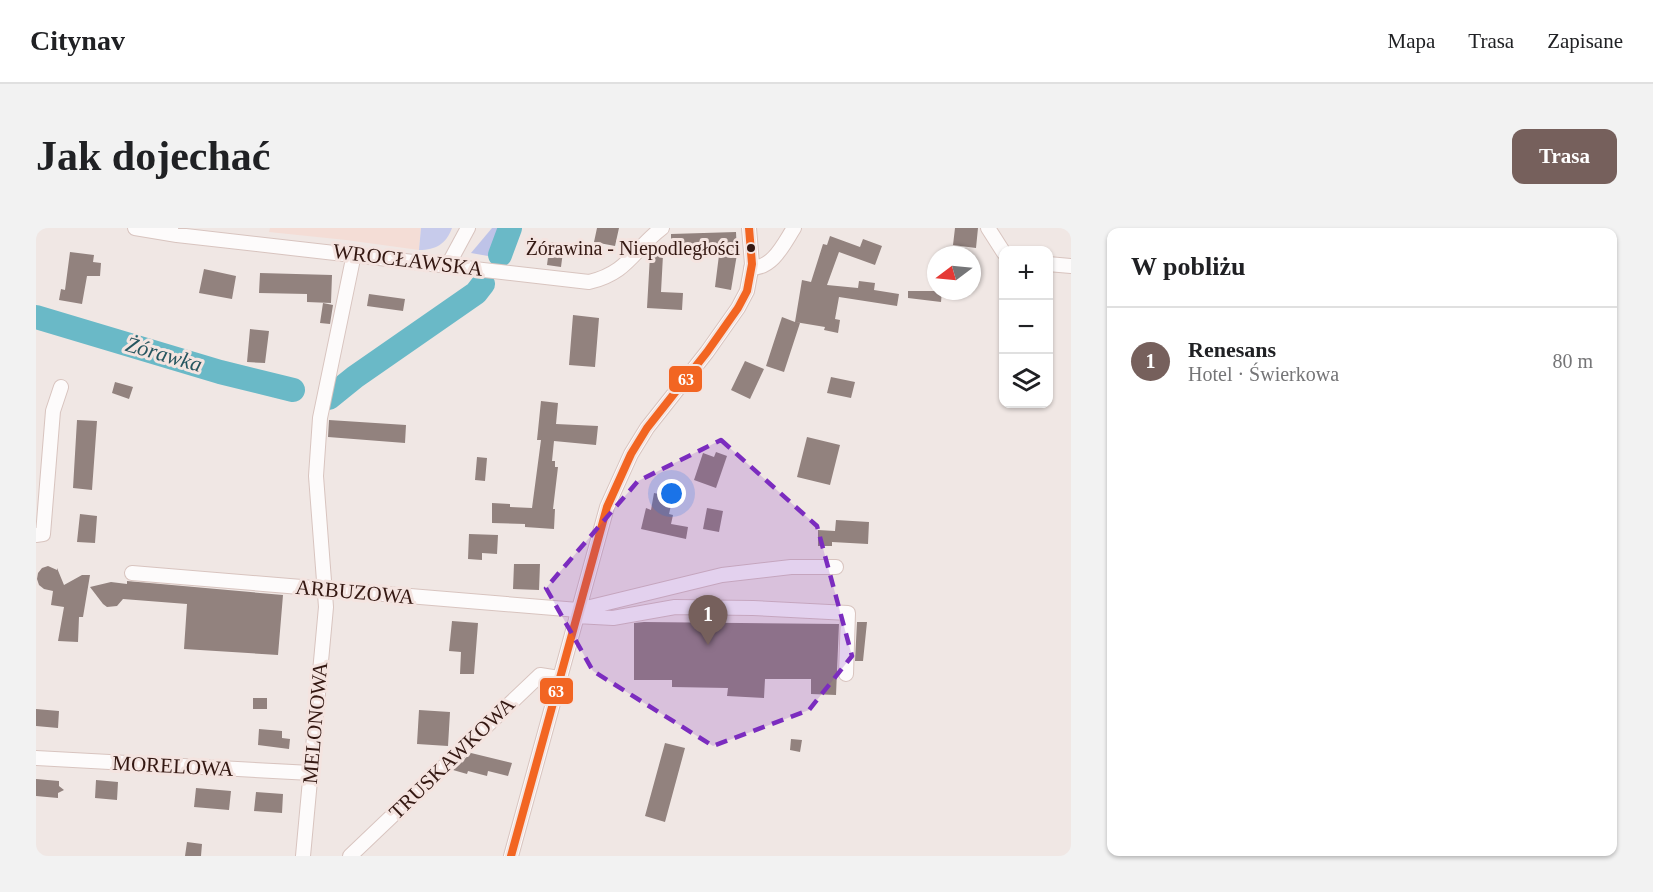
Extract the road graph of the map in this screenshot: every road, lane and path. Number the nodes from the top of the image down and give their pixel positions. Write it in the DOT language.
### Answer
graph roads {
  1 [pos="135,228"];
  2 [pos="468,228"];
  3 [pos="662,228"];
  4 [pos="749,228"];
  5 [pos="794,228"];
  6 [pos="988,228"];
  7 [pos="1000,246"];
  8 [pos="354,254"];
  9 [pos="1053,264"];
  10 [pos="448,265"];
  11 [pos="1071,266"];
  12 [pos="751,268"];
  13 [pos="61,387"];
  14 [pos="39,535"];
  15 [pos="836,567"];
  16 [pos="132,573"];
  17 [pos="325,590"];
  18 [pos="577,613"];
  19 [pos="846,674"];
  20 [pos="559,678"];
  21 [pos="36,758"];
  22 [pos="36,764"];
  23 [pos="311,773"];
  24 [pos="303,856"];
  25 [pos="350,856"];
  26 [pos="511,856"];
  1 -- 8 [label="street, WROCŁAWSKA"];
  2 -- 10 [label="street"];
  3 -- 10 [label="street, WROCŁAWSKA"];
  4 -- 12 [label="street"];
  5 -- 12 [label="street"];
  6 -- 7 [label="street"];
  8 -- 10 [label="street, WROCŁAWSKA"];
  8 -- 17 [label="street, MELONOWA"];
  9 -- 11 [label="street"];
  12 -- 18 [label="street"];
  13 -- 14 [label="street"];
  15 -- 18 [label="street"];
  16 -- 17 [label="street, ARBUZOWA"];
  17 -- 18 [label="street, ARBUZOWA"];
  17 -- 23 [label="street, MELONOWA"];
  18 -- 19 [label="street, ARBUZOWA"];
  18 -- 20 [label="street"];
  20 -- 25 [label="street, TRUSKAWKOWA"];
  20 -- 26 [label="street"];
  21 -- 22 [label="street"];
  21 -- 23 [label="street, MORELOWA"];
  23 -- 24 [label="street, MELONOWA"];
}
